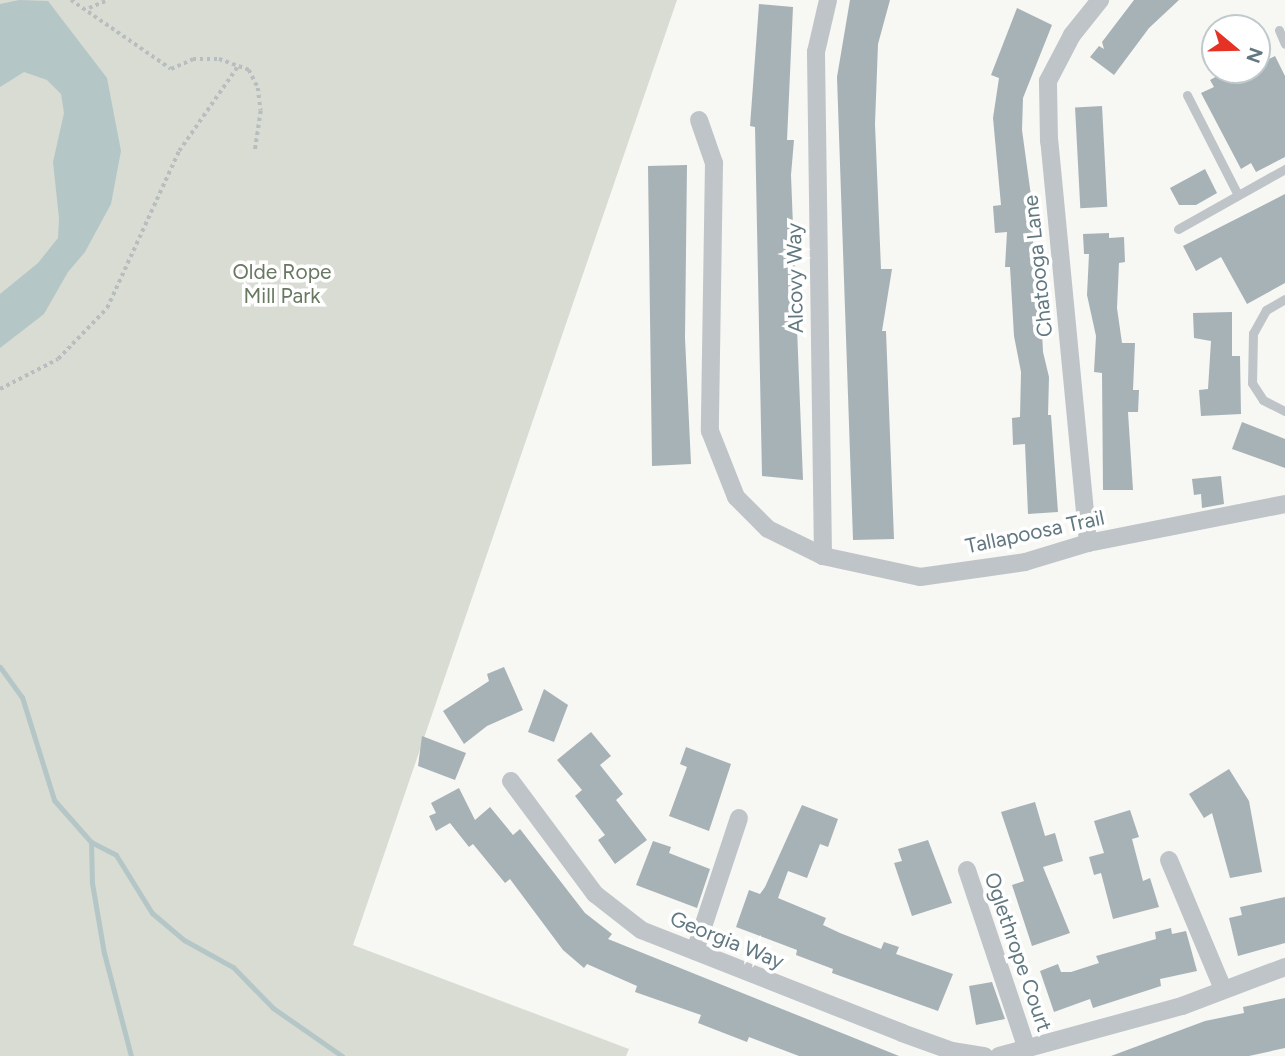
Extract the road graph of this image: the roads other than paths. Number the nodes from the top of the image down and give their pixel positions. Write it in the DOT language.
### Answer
graph roads {
  1 [pos="828,0"];
  2 [pos="1100,0"];
  3 [pos="1279,30"];
  4 [pos="1285,44"];
  5 [pos="1187,95"];
  6 [pos="699,120"];
  7 [pos="1285,169"];
  8 [pos="1238,195"];
  9 [pos="1178,229"];
  10 [pos="1285,299"];
  11 [pos="1285,411"];
  12 [pos="1285,504"];
  13 [pos="1088,543"];
  14 [pos="823,556"];
  15 [pos="511,781"];
  16 [pos="739,818"];
  17 [pos="1169,860"];
  18 [pos="967,870"];
  19 [pos="695,951"];
  20 [pos="1285,967"];
  21 [pos="1223,987"];
  22 [pos="1027,1049"];
  23 [pos="985,1056"];
  24 [pos="999,1056"];
  1 -- 14 [label="street, Alcovy Way"];
  2 -- 13 [label="street, Chatooga Lane"];
  3 -- 4 [label="lane"];
  5 -- 8 [label="lane"];
  6 -- 14 [label="street, Tallapoosa Trail"];
  7 -- 8 [label="lane"];
  8 -- 9 [label="lane"];
  10 -- 11 [label="lane"];
  12 -- 13 [label="street, Tallapoosa Trail"];
  13 -- 14 [label="street, Tallapoosa Trail"];
  15 -- 19 [label="street, Georgia Way"];
  16 -- 19 [label="street"];
  17 -- 21 [label="street"];
  18 -- 22 [label="street, Oglethrope Court"];
  19 -- 23 [label="street, Georgia Way"];
  20 -- 21 [label="street"];
  21 -- 22 [label="street"];
  22 -- 24 [label="street"];
}
